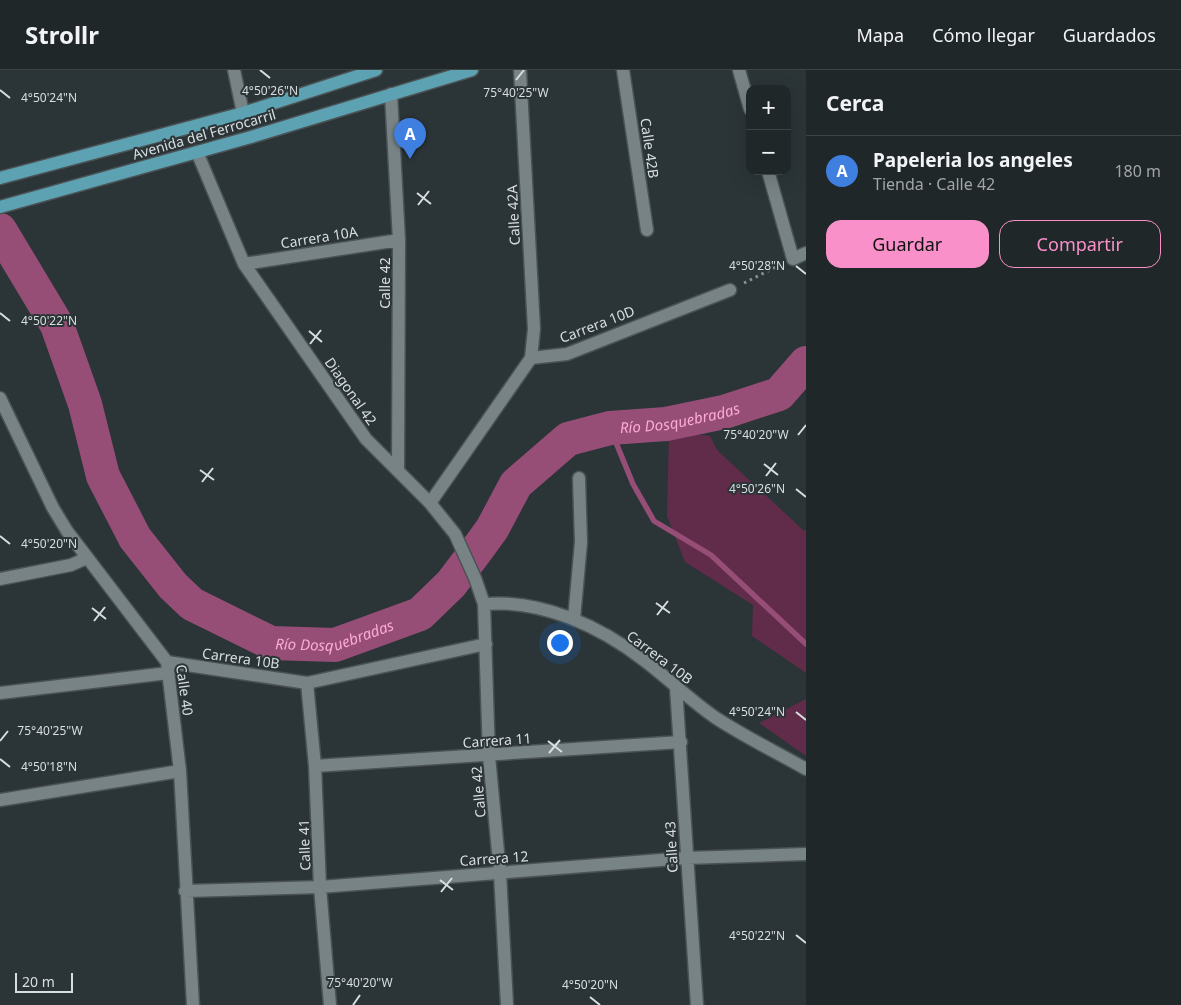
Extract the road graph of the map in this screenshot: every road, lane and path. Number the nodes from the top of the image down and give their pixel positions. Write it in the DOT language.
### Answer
graph roads {
  1 [pos="234,70"];
  2 [pos="376,70"];
  3 [pos="472,70"];
  4 [pos="520,70"];
  5 [pos="623,70"];
  6 [pos="739,70"];
  7 [pos="391,94"];
  8 [pos="746,95"];
  9 [pos="243,113"];
  10 [pos="197,152"];
  11 [pos="769,175"];
  12 [pos="0,178"];
  13 [pos="0,207"];
  14 [pos="647,230"];
  15 [pos="399,240"];
  16 [pos="806,253"];
  17 [pos="793,259"];
  18 [pos="244,264"];
  19 [pos="730,290"];
  20 [pos="531,358"];
  21 [pos="0,398"];
  22 [pos="398,471"];
  23 [pos="579,478"];
  24 [pos="430,503"];
  25 [pos="87,558"];
  26 [pos="475,578"];
  27 [pos="0,579"];
  28 [pos="484,604"];
  29 [pos="574,619"];
  30 [pos="486,644"];
  31 [pos="167,667"];
  32 [pos="307,683"];
  33 [pos="676,687"];
  34 [pos="0,693"];
  35 [pos="680,742"];
  36 [pos="489,756"];
  37 [pos="316,766"];
  38 [pos="806,769"];
  39 [pos="180,771"];
  40 [pos="0,800"];
  41 [pos="806,854"];
  42 [pos="686,858"];
  43 [pos="500,873"];
  44 [pos="320,887"];
  45 [pos="185,891"];
  46 [pos="193,1005"];
  47 [pos="330,1005"];
  48 [pos="507,1005"];
  49 [pos="697,1005"];
  1 -- 9 [label="street"];
  2 -- 9 [label="main road, Avenida del Ferrocarril"];
  3 -- 7 [label="main road, Avenida del Ferrocarril"];
  4 -- 20 [label="street, Calle 42A"];
  5 -- 14 [label="street, Calle 42B"];
  6 -- 8 [label="street"];
  7 -- 10 [label="main road, Avenida del Ferrocarril"];
  7 -- 15 [label="street, Calle 42"];
  9 -- 12 [label="main road, Avenida del Ferrocarril"];
  10 -- 13 [label="main road, Avenida del Ferrocarril"];
  10 -- 18 [label="street, Diagonal 42"];
  11 -- 17 [label="street"];
  15 -- 18 [label="street, Carrera 10A"];
  15 -- 22 [label="street, Calle 42"];
  16 -- 17 [label="street"];
  17 -- 19 [label="path"];
  18 -- 22 [label="street, Diagonal 42"];
  19 -- 20 [label="street, Carrera 10D"];
  20 -- 24 [label="street"];
  21 -- 25 [label="street, Calle 40"];
  22 -- 24 [label="street, Diagonal 42"];
  23 -- 29 [label="street"];
  24 -- 26 [label="street, Diagonal 42"];
  25 -- 27 [label="street"];
  25 -- 31 [label="street, Calle 40"];
  26 -- 28 [label="street, Calle 42"];
  28 -- 29 [label="street, Carrera 10B"];
  28 -- 30 [label="street, Calle 42"];
  29 -- 33 [label="street, Carrera 10B"];
  30 -- 32 [label="street, Carrera 10B"];
  30 -- 36 [label="street, Calle 42"];
  31 -- 32 [label="street, Carrera 10B"];
  31 -- 34 [label="street, Carrera 10B"];
  31 -- 39 [label="street, Calle 40"];
  32 -- 37 [label="street, Calle 41"];
  33 -- 35 [label="street, Calle 43"];
  33 -- 38 [label="street, Carrera 10B"];
  35 -- 36 [label="street, Carrera 11"];
  35 -- 42 [label="street, Calle 43"];
  36 -- 37 [label="street, Carrera 11"];
  36 -- 43 [label="street, Calle 42"];
  37 -- 44 [label="street, Calle 41"];
  39 -- 40 [label="street"];
  39 -- 45 [label="street, Calle 40"];
  41 -- 42 [label="street, Carrera 12"];
  42 -- 43 [label="street, Carrera 12"];
  42 -- 49 [label="street, Calle 43"];
  43 -- 44 [label="street, Carrera 12"];
  43 -- 48 [label="street, Calle 42"];
  44 -- 45 [label="street, Carrera 12"];
  44 -- 47 [label="street, Calle 41"];
  45 -- 46 [label="street, Calle 40"];
}
